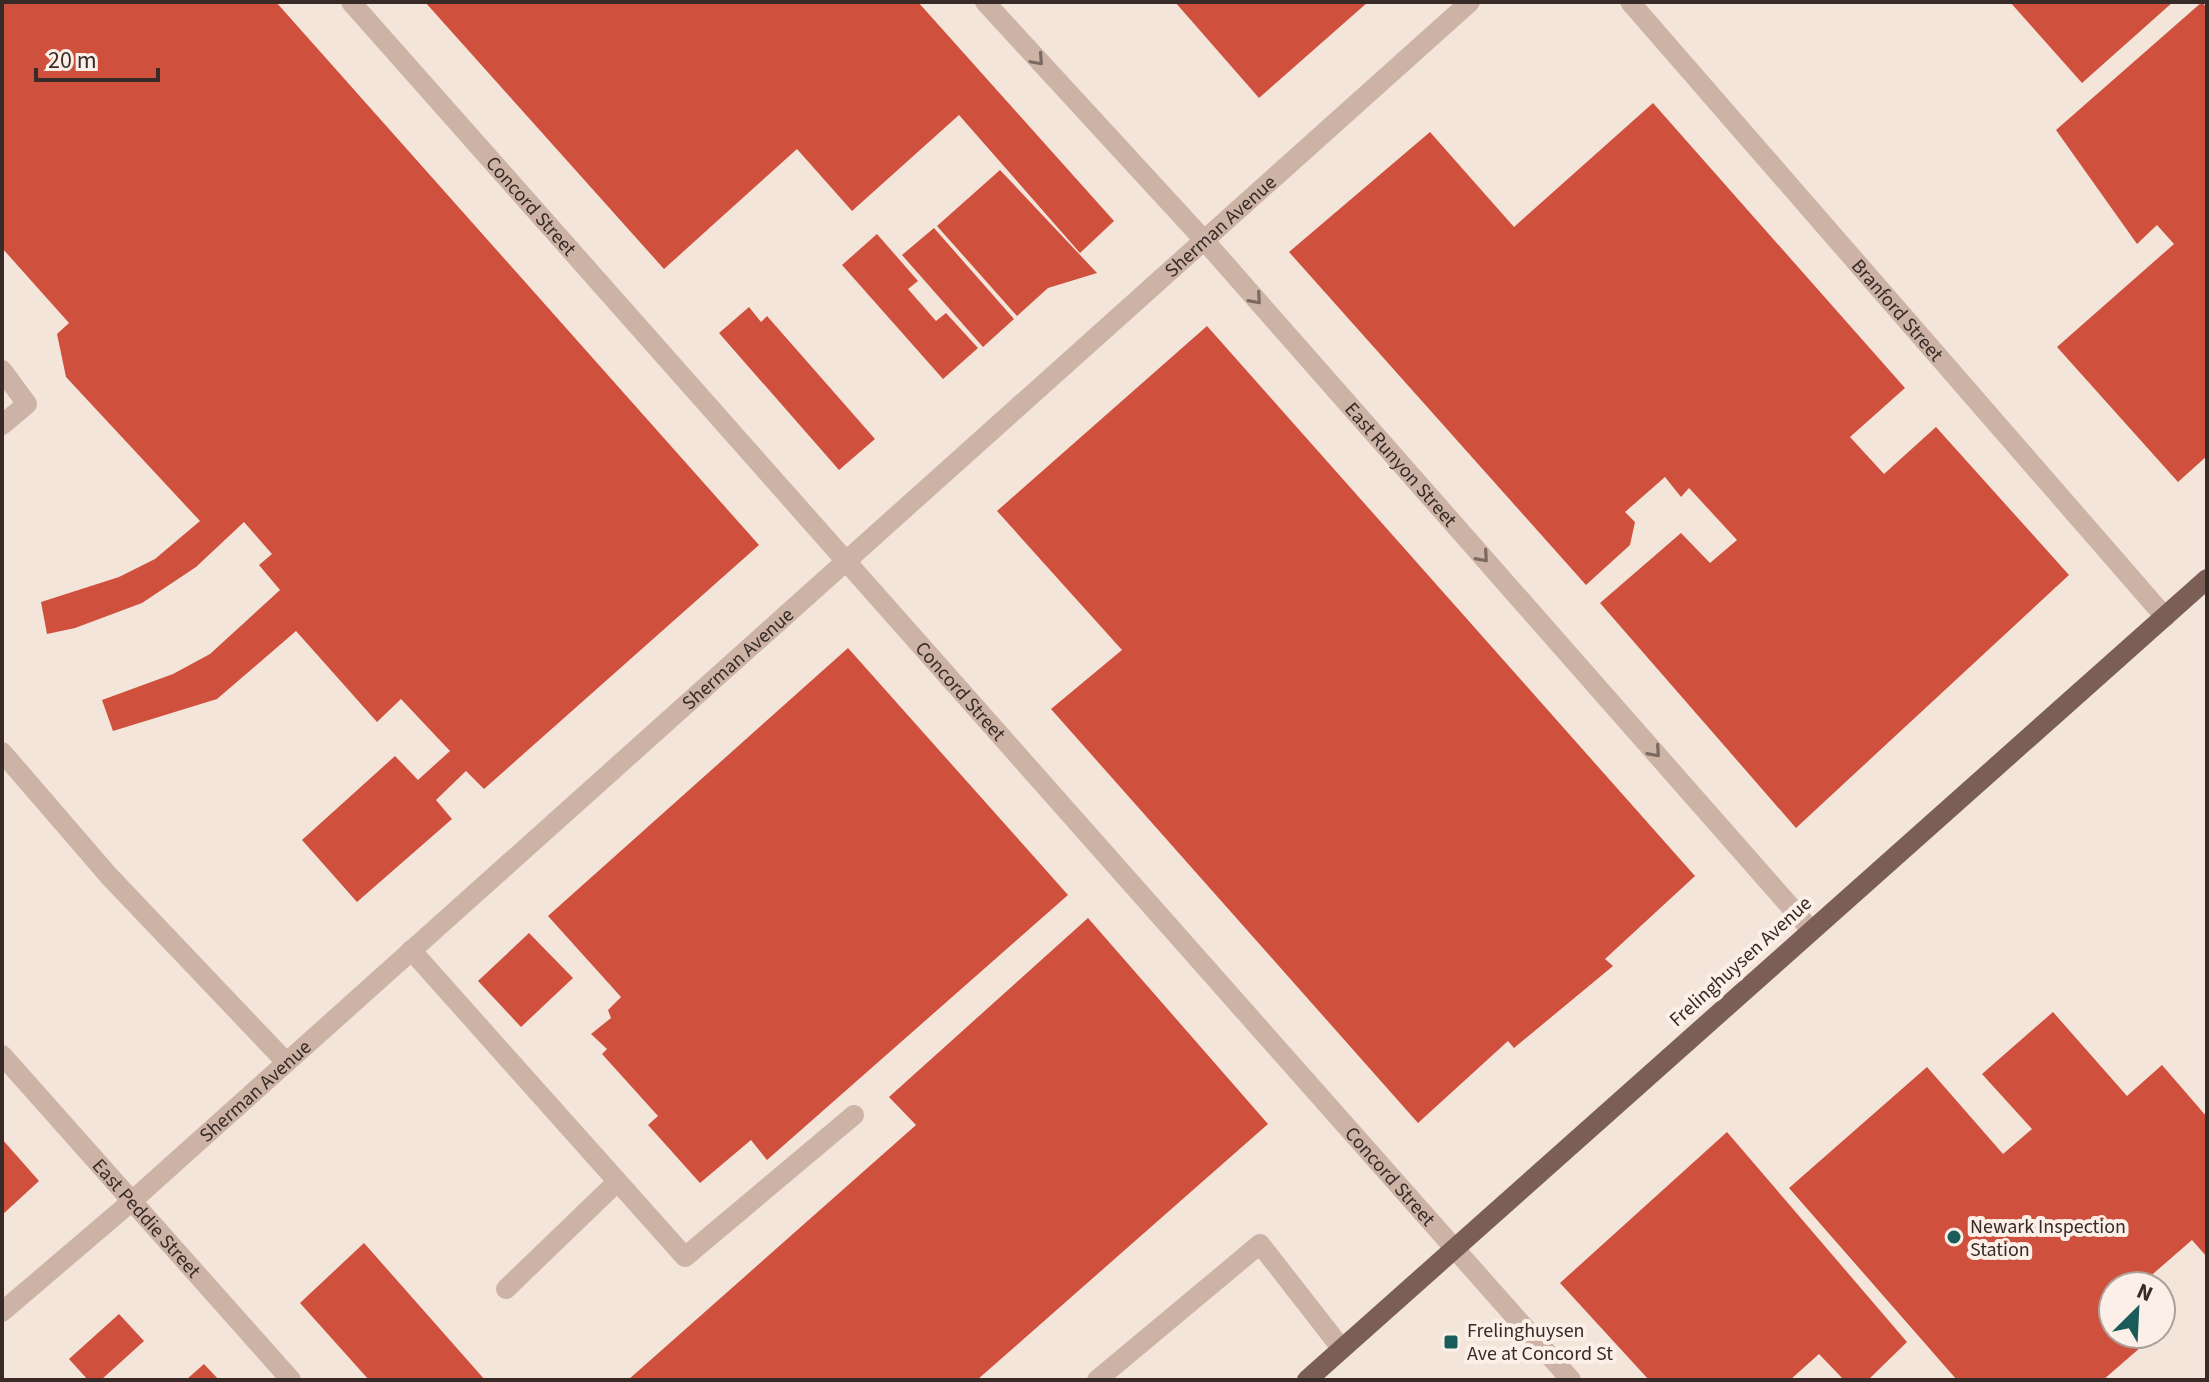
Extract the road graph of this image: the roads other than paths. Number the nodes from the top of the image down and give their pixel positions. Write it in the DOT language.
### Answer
graph roads {
  1 [pos="351,2"];
  2 [pos="985,2"];
  3 [pos="1470,2"];
  4 [pos="1630,2"];
  5 [pos="1204,240"];
  6 [pos="2,370"];
  7 [pos="2,425"];
  8 [pos="846,559"];
  9 [pos="2207,579"];
  10 [pos="2165,617"];
  11 [pos="2,752"];
  12 [pos="1811,930"];
  13 [pos="411,950"];
  14 [pos="2,1055"];
  15 [pos="286,1062"];
  16 [pos="854,1115"];
  17 [pos="617,1182"];
  18 [pos="132,1201"];
  19 [pos="1455,1247"];
  20 [pos="506,1289"];
  21 [pos="2,1312"];
  22 [pos="1342,1349"];
  23 [pos="291,1380"];
  24 [pos="1097,1380"];
  25 [pos="1307,1380"];
  26 [pos="1571,1380"];
  1 -- 8 [label="street, Concord Street"];
  2 -- 5 [label="street, East Runyon Street, one-way"];
  3 -- 5 [label="street, Sherman Avenue"];
  4 -- 10 [label="street, Branford Street"];
  5 -- 8 [label="street, Sherman Avenue"];
  5 -- 12 [label="street, East Runyon Street, one-way"];
  6 -- 7 [label="street"];
  8 -- 13 [label="street, Sherman Avenue"];
  8 -- 19 [label="street, Concord Street"];
  9 -- 10 [label="main road, Frelinghuysen Avenue"];
  10 -- 12 [label="main road, Frelinghuysen Avenue"];
  11 -- 15 [label="street"];
  12 -- 19 [label="main road, Frelinghuysen Avenue"];
  13 -- 15 [label="street, Sherman Avenue"];
  13 -- 17 [label="street"];
  14 -- 18 [label="street, East Peddie Street"];
  15 -- 18 [label="street, Sherman Avenue"];
  16 -- 17 [label="street"];
  17 -- 20 [label="street"];
  18 -- 21 [label="street, Sherman Avenue"];
  18 -- 23 [label="street, East Peddie Street"];
  19 -- 22 [label="main road, Frelinghuysen Avenue"];
  19 -- 26 [label="street, Concord Street"];
  22 -- 24 [label="street"];
  22 -- 25 [label="main road, Frelinghuysen Avenue"];
}
